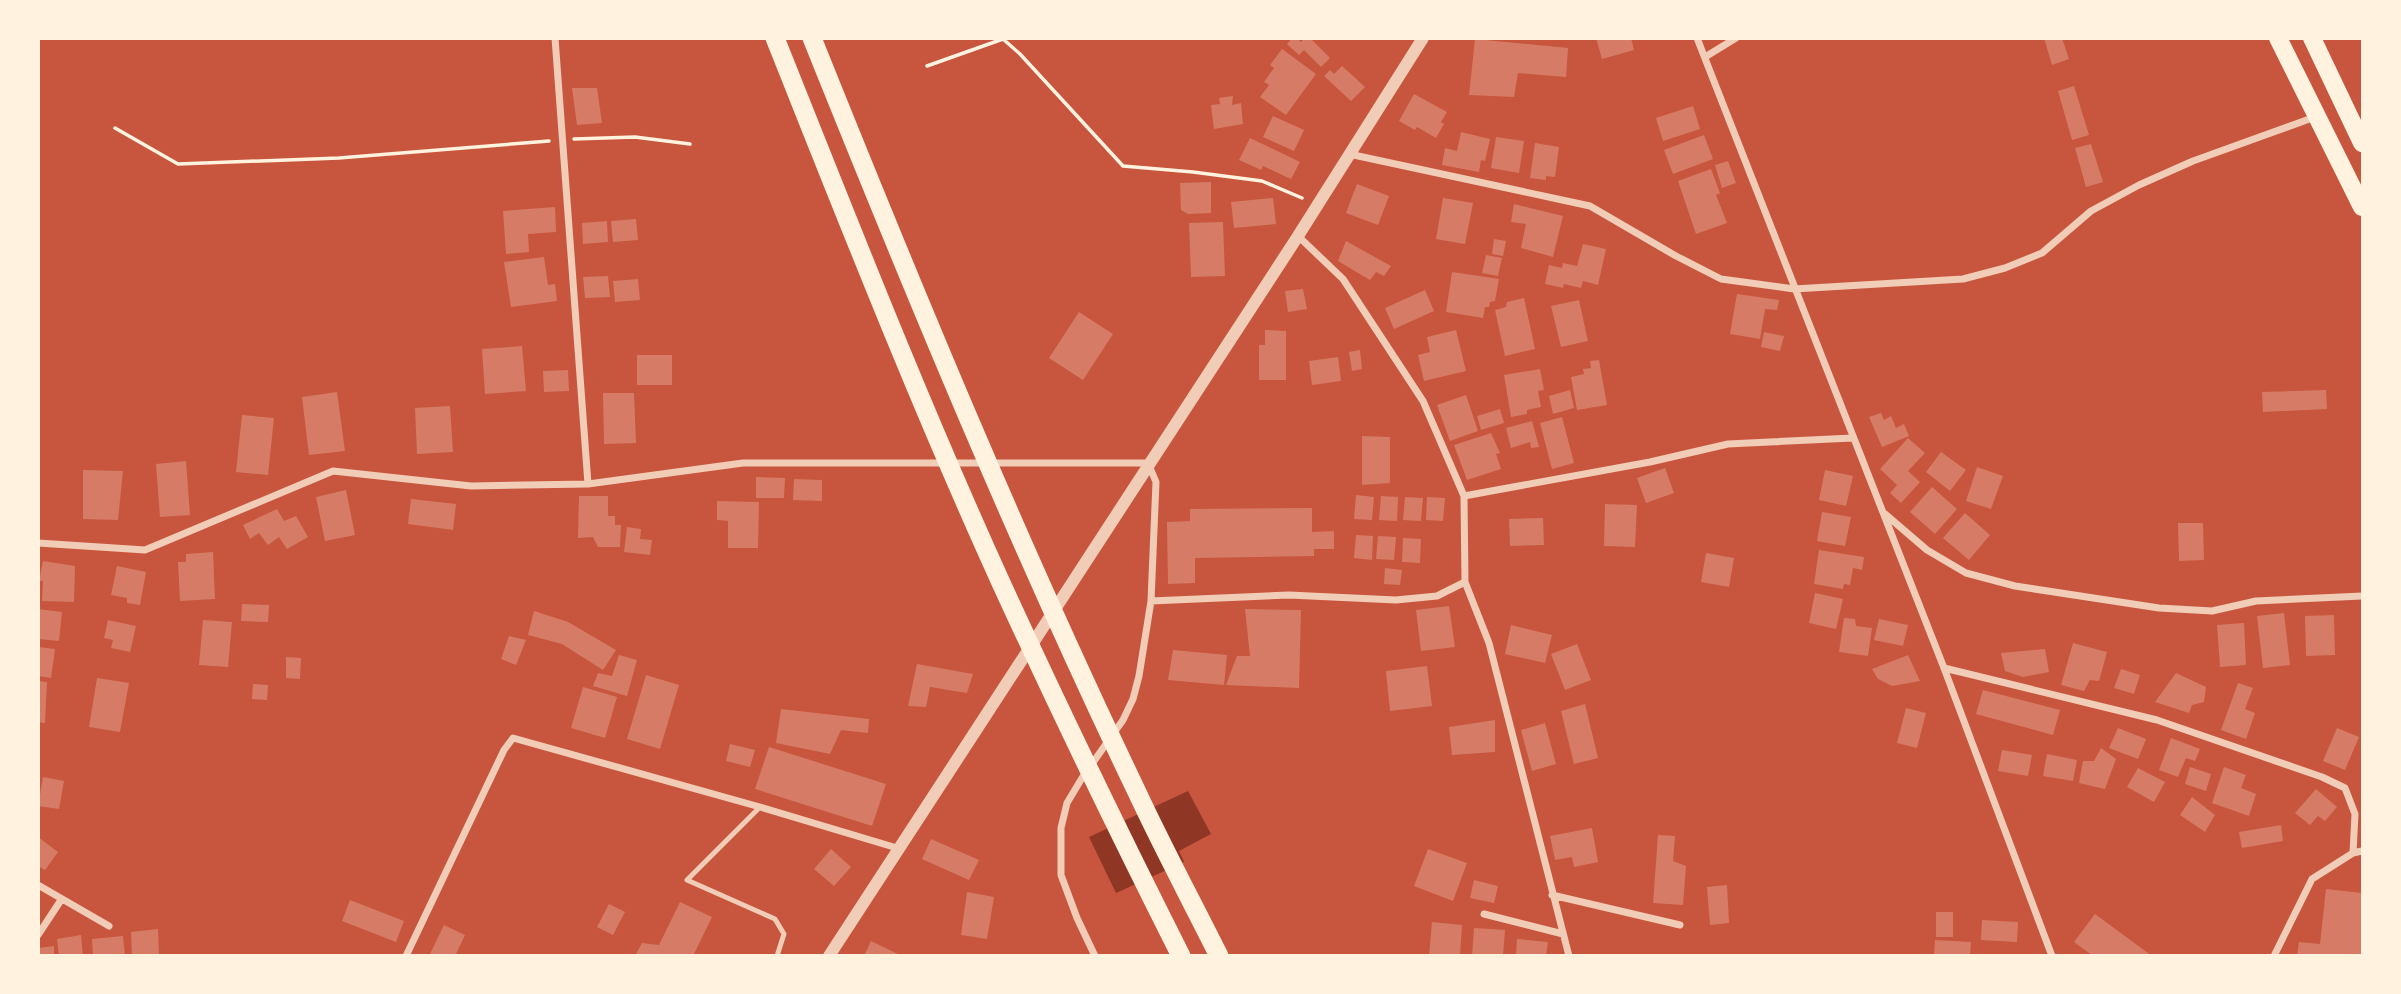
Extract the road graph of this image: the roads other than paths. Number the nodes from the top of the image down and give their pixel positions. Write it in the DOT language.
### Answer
graph roads {
  1 [pos="555,38"];
  2 [pos="775,38"];
  3 [pos="812,38"];
  4 [pos="1423,38"];
  5 [pos="1697,38"];
  6 [pos="1736,38"];
  7 [pos="2278,38"];
  8 [pos="2312,38"];
  9 [pos="1704,57"];
  10 [pos="2316,117"];
  11 [pos="2362,143"];
  12 [pos="1349,154"];
  13 [pos="2362,207"];
  14 [pos="1298,236"];
  15 [pos="1794,289"];
  16 [pos="1853,438"];
  17 [pos="1148,463"];
  18 [pos="588,484"];
  19 [pos="1464,496"];
  20 [pos="1884,513"];
  21 [pos="38,544"];
  22 [pos="1465,582"];
  23 [pos="2362,596"];
  24 [pos="1151,601"];
  25 [pos="1944,668"];
  26 [pos="760,807"];
  27 [pos="897,848"];
  28 [pos="2362,851"];
  29 [pos="2353,853"];
  30 [pos="38,885"];
  31 [pos="1552,895"];
  32 [pos="61,900"];
  33 [pos="1484,914"];
  34 [pos="1680,925"];
  35 [pos="109,926"];
  36 [pos="1563,934"];
  37 [pos="38,935"];
  38 [pos="406,956"];
  39 [pos="777,956"];
  40 [pos="829,956"];
  41 [pos="1095,956"];
  42 [pos="1181,956"];
  43 [pos="1219,956"];
  44 [pos="1569,956"];
  45 [pos="2052,956"];
  46 [pos="2274,956"];
  1 -- 18 [label="street"];
  2 -- 42 [label="highway"];
  3 -- 43 [label="highway"];
  4 -- 12 [label="street"];
  5 -- 9 [label="street"];
  6 -- 9 [label="street"];
  7 -- 10 [label="highway"];
  8 -- 11 [label="highway"];
  9 -- 15 [label="street"];
  10 -- 13 [label="highway"];
  10 -- 15 [label="street"];
  12 -- 14 [label="street"];
  12 -- 15 [label="street"];
  14 -- 17 [label="street"];
  14 -- 19 [label="street"];
  15 -- 16 [label="street"];
  16 -- 19 [label="street"];
  16 -- 20 [label="street"];
  17 -- 18 [label="street"];
  17 -- 24 [label="street"];
  17 -- 27 [label="street"];
  18 -- 21 [label="street"];
  19 -- 22 [label="street"];
  20 -- 23 [label="street"];
  20 -- 25 [label="street"];
  22 -- 24 [label="street"];
  22 -- 31 [label="street"];
  24 -- 41 [label="street"];
  25 -- 29 [label="street"];
  25 -- 45 [label="street"];
  26 -- 27 [label="street"];
  26 -- 38 [label="street"];
  26 -- 39 [label="lane"];
  27 -- 40 [label="street"];
  28 -- 29 [label="street"];
  29 -- 46 [label="street"];
  30 -- 32 [label="street"];
  31 -- 34 [label="street"];
  31 -- 36 [label="street"];
  32 -- 35 [label="street"];
  32 -- 37 [label="street"];
  33 -- 36 [label="street"];
  36 -- 44 [label="street"];
}
